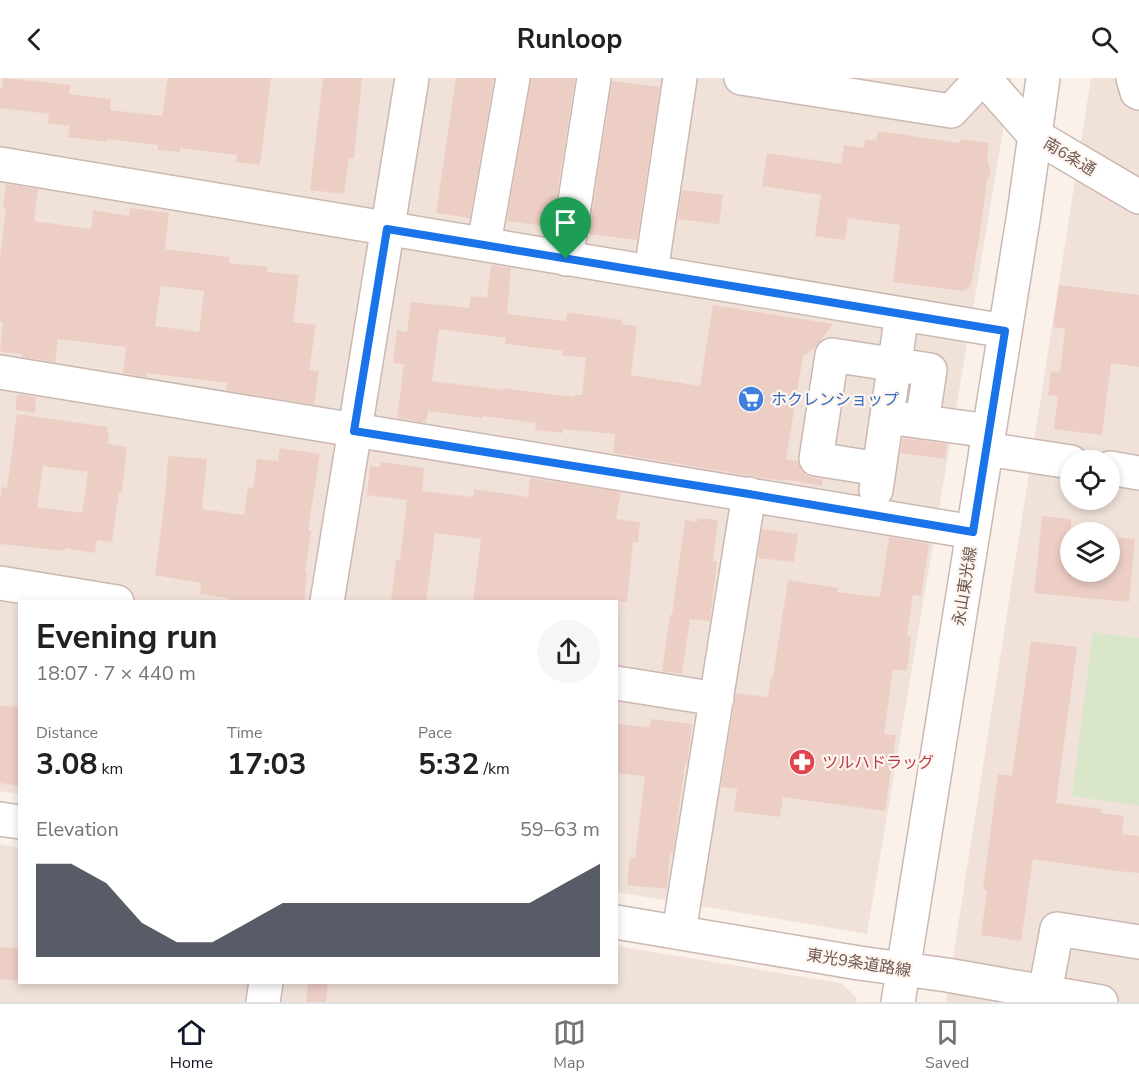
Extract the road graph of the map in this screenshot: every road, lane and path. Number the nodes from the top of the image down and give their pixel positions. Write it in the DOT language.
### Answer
graph roads {
  1 [pos="412,78"];
  2 [pos="513,78"];
  3 [pos="594,78"];
  4 [pos="680,78"];
  5 [pos="983,78"];
  6 [pos="1043,78"];
  7 [pos="1133,78"];
  8 [pos="752,79"];
  9 [pos="1139,93"];
  10 [pos="1034,135"];
  11 [pos="0,164"];
  12 [pos="1139,197"];
  13 [pos="387,229"];
  14 [pos="484,244"];
  15 [pos="566,259"];
  16 [pos="651,272"];
  17 [pos="902,314"];
  18 [pos="1005,331"];
  19 [pos="895,365"];
  20 [pos="0,372"];
  21 [pos="887,416"];
  22 [pos="922,422"];
  23 [pos="354,431"];
  24 [pos="988,440"];
  25 [pos="1060,459"];
  26 [pos="879,469"];
  27 [pos="1120,470"];
  28 [pos="1139,473"];
  29 [pos="749,494"];
  30 [pos="872,515"];
  31 [pos="973,532"];
  32 [pos="0,583"];
  33 [pos="105,600"];
  34 [pos="327,600"];
  35 [pos="618,683"];
  36 [pos="717,699"];
  37 [pos="0,819"];
  38 [pos="18,822"];
  39 [pos="618,922"];
  40 [pos="680,932"];
  41 [pos="1139,942"];
  42 [pos="903,969"];
  43 [pos="266,984"];
  44 [pos="1045,992"];
  45 [pos="263,1002"];
  46 [pos="898,1002"];
  47 [pos="1101,1002"];
  1 -- 13 [label="street"];
  2 -- 14 [label="street"];
  3 -- 15 [label="street"];
  4 -- 16 [label="street"];
  5 -- 8 [label="street"];
  5 -- 10 [label="street, 南6条通"];
  6 -- 10 [label="street, 永山東光線"];
  7 -- 9 [label="street"];
  10 -- 12 [label="street, 南6条通"];
  10 -- 18 [label="street, 永山東光線"];
  11 -- 13 [label="street"];
  13 -- 14 [label="street"];
  13 -- 23 [label="street"];
  14 -- 15 [label="street"];
  15 -- 16 [label="street"];
  16 -- 17 [label="street"];
  17 -- 18 [label="street"];
  17 -- 19 [label="street"];
  18 -- 24 [label="street, 永山東光線"];
  19 -- 21 [label="street"];
  19 -- 22 [label="street"];
  19 -- 26 [label="street"];
  20 -- 23 [label="street"];
  21 -- 22 [label="street"];
  21 -- 26 [label="street"];
  22 -- 24 [label="street"];
  23 -- 29 [label="street"];
  23 -- 34 [label="street"];
  24 -- 25 [label="street"];
  24 -- 31 [label="street, 永山東光線"];
  26 -- 30 [label="street"];
  27 -- 28 [label="street"];
  29 -- 30 [label="street"];
  29 -- 36 [label="street"];
  30 -- 31 [label="street"];
  31 -- 42 [label="street, 永山東光線"];
  32 -- 33 [label="street"];
  35 -- 36 [label="street"];
  36 -- 40 [label="street"];
  37 -- 38 [label="street"];
  39 -- 40 [label="street, 東光9条道路線"];
  40 -- 42 [label="street, 東光9条道路線"];
  41 -- 44 [label="street"];
  42 -- 44 [label="street, 東光9条道路線"];
  42 -- 46 [label="street, 永山東光線"];
  43 -- 45 [label="street"];
  44 -- 47 [label="street, 東光9条道路線"];
}
